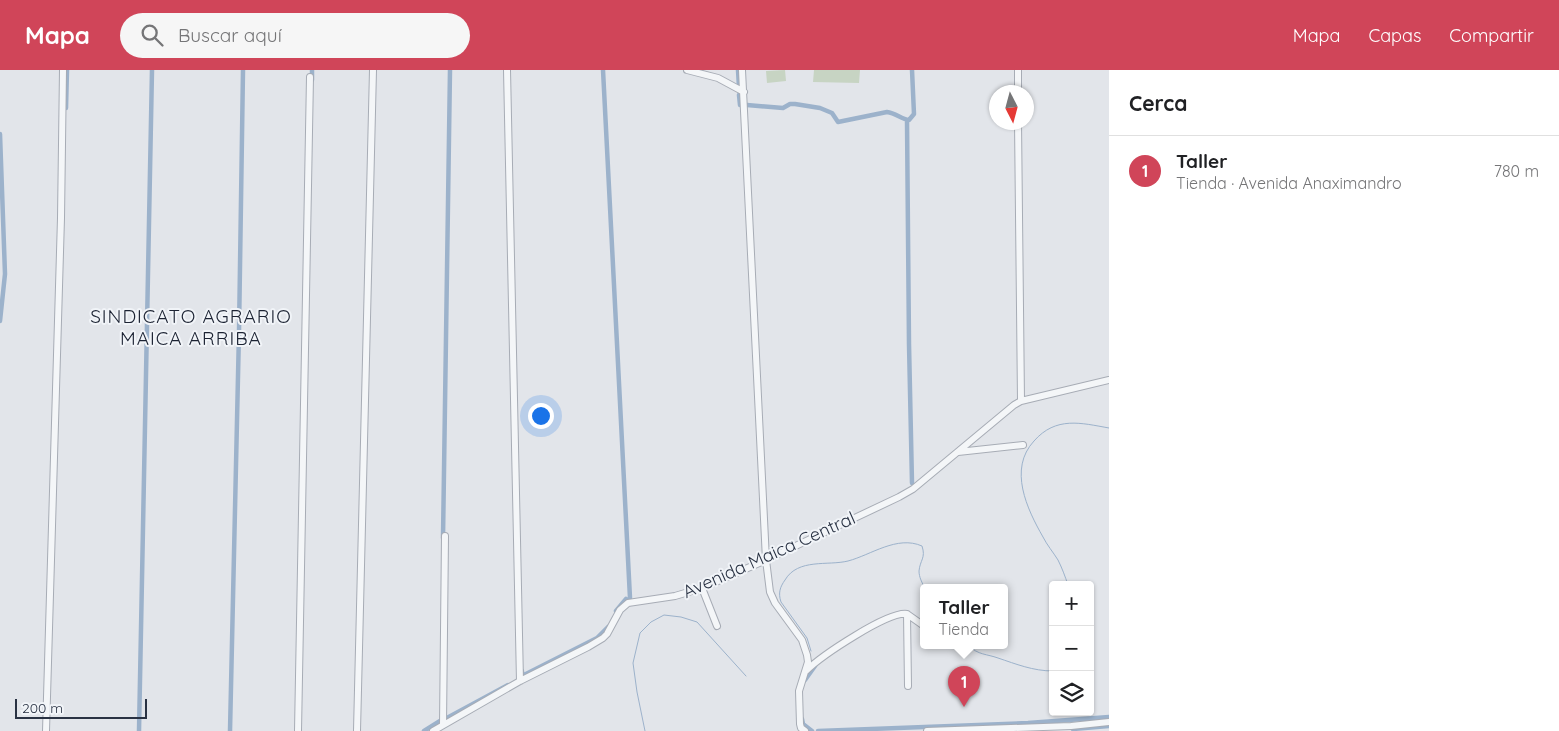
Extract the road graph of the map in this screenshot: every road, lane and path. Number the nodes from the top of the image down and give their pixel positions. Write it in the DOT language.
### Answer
graph roads {
  1 [pos="63,70"];
  2 [pos="373,70"];
  3 [pos="507,70"];
  4 [pos="687,70"];
  5 [pos="742,70"];
  6 [pos="1018,70"];
  7 [pos="310,77"];
  8 [pos="1018,85"];
  9 [pos="744,92"];
  10 [pos="1018,130"];
  11 [pos="1109,380"];
  12 [pos="1021,401"];
  13 [pos="1023,445"];
  14 [pos="957,452"];
  15 [pos="445,536"];
  16 [pos="766,560"];
  17 [pos="702,588"];
  18 [pos="908,614"];
  19 [pos="920,623"];
  20 [pos="717,626"];
  21 [pos="804,673"];
  22 [pos="520,681"];
  23 [pos="908,686"];
  24 [pos="1109,722"];
  25 [pos="442,725"];
  26 [pos="957,730"];
  27 [pos="46,731"];
  28 [pos="298,731"];
  29 [pos="358,731"];
  30 [pos="433,731"];
  31 [pos="805,731"];
  32 [pos="927,731"];
  1 -- 27 [label="street"];
  2 -- 29 [label="street"];
  3 -- 22 [label="street"];
  4 -- 9 [label="street"];
  5 -- 9 [label="street"];
  6 -- 8 [label="street"];
  7 -- 28 [label="street"];
  9 -- 16 [label="street"];
  10 -- 12 [label="street"];
  11 -- 12 [label="street, Avenida Maica Central"];
  12 -- 14 [label="street, Avenida Maica Central"];
  13 -- 14 [label="street"];
  14 -- 16 [label="street, Avenida Maica Central"];
  15 -- 25 [label="street"];
  16 -- 17 [label="street, Avenida Maica Central"];
  16 -- 21 [label="street"];
  17 -- 20 [label="street"];
  17 -- 22 [label="street, Avenida Maica Central"];
  18 -- 19 [label="street"];
  18 -- 21 [label="street"];
  18 -- 23 [label="street"];
  21 -- 31 [label="street"];
  22 -- 25 [label="street, Avenida Maica Central"];
  24 -- 26 [label="street"];
  25 -- 30 [label="street, Avenida Maica Central"];
  26 -- 32 [label="street"];
}
